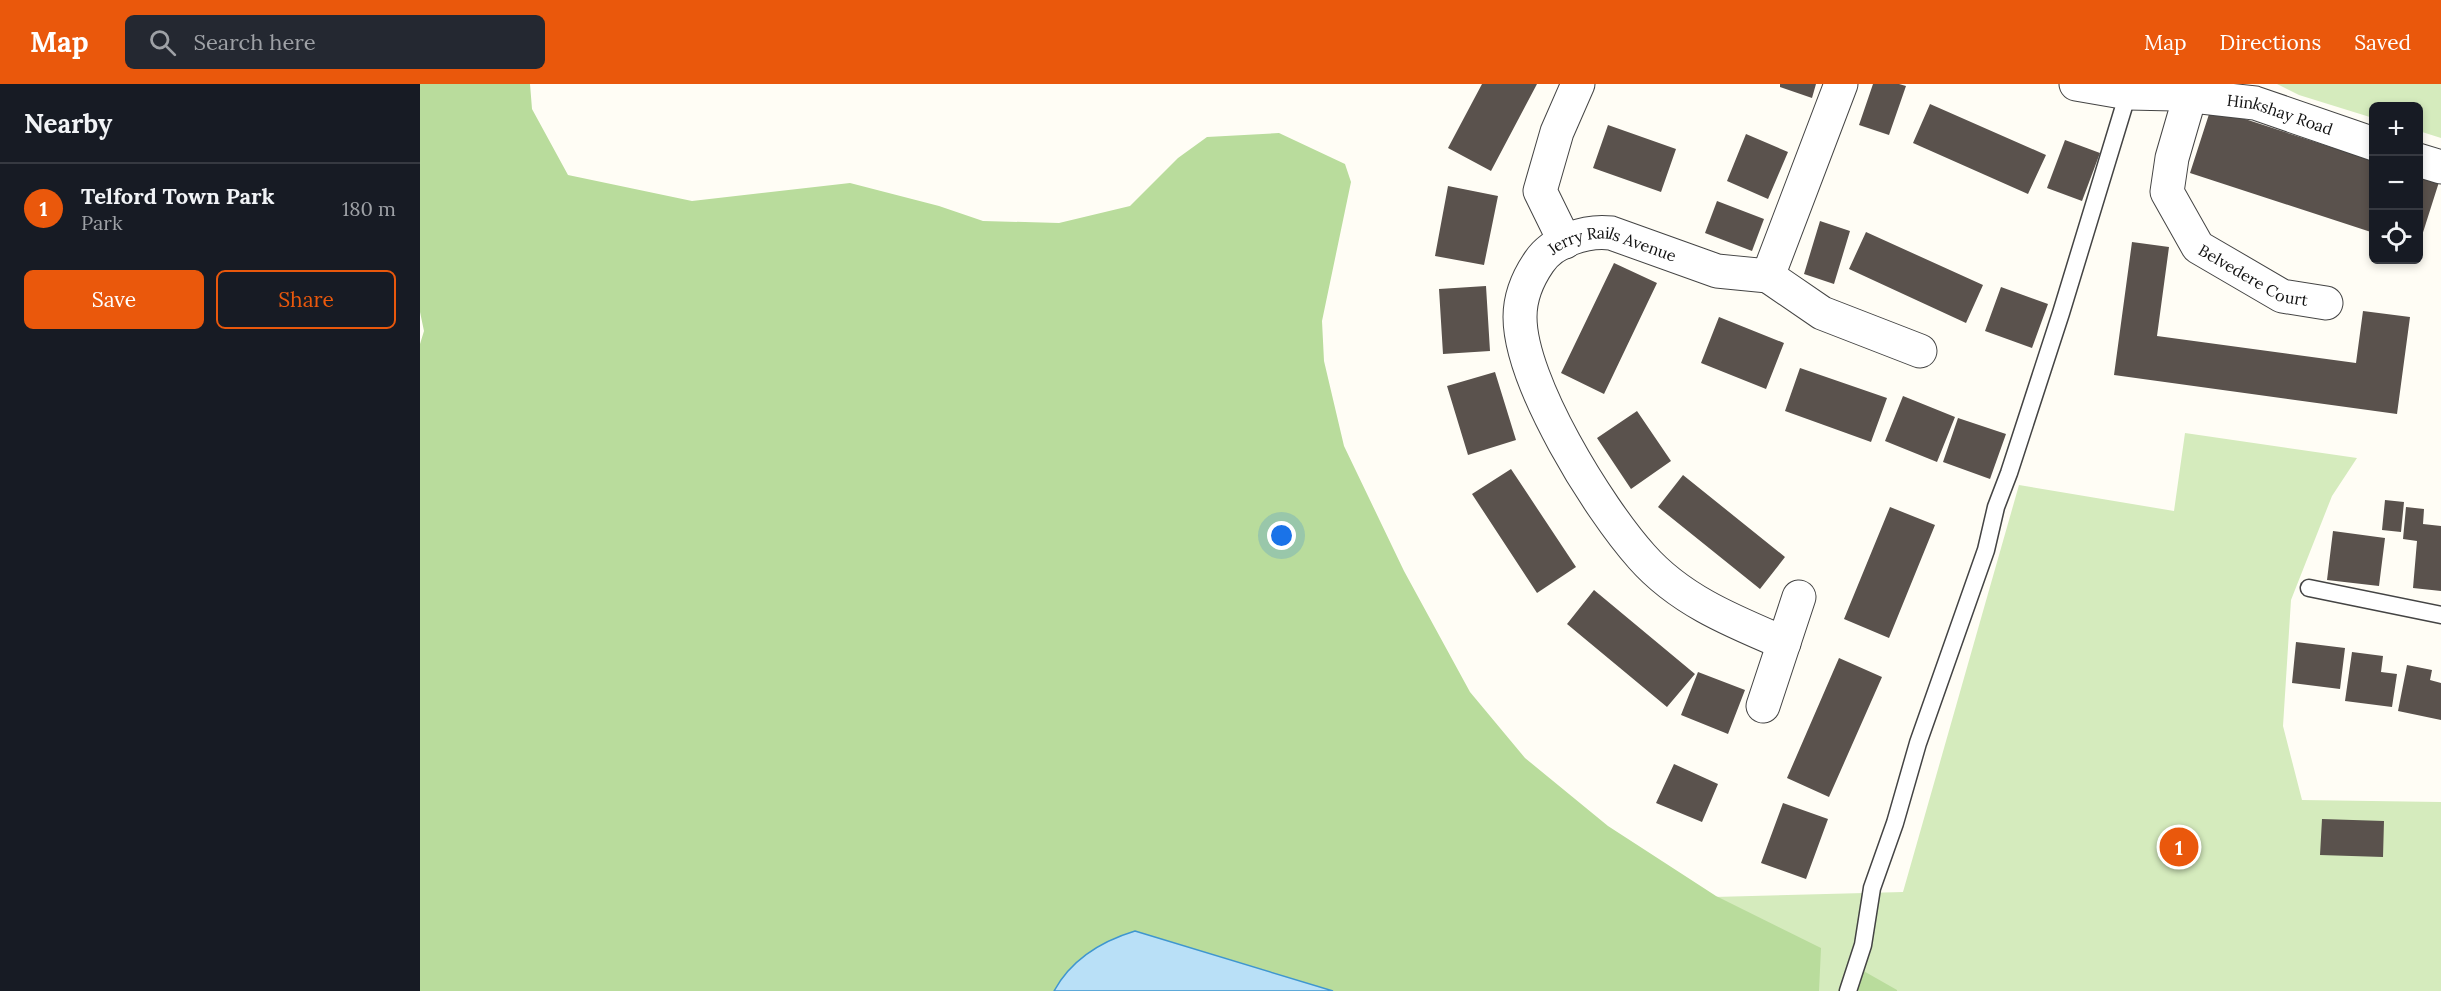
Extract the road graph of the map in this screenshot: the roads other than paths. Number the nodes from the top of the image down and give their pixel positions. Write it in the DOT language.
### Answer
graph roads {
  1 [pos="1578,84"];
  2 [pos="1841,84"];
  3 [pos="2076,84"];
  4 [pos="2128,93"];
  5 [pos="2190,96"];
  6 [pos="2369,143"];
  7 [pos="2423,161"];
  8 [pos="2441,167"];
  9 [pos="1565,242"];
  10 [pos="1768,276"];
  11 [pos="2326,303"];
  12 [pos="1920,351"];
  13 [pos="2309,588"];
  14 [pos="1799,597"];
  15 [pos="2441,615"];
  16 [pos="1784,642"];
  17 [pos="1763,706"];
  18 [pos="1848,991"];
  1 -- 9 [label="street"];
  2 -- 10 [label="street"];
  3 -- 4 [label="street, Hinkshay Road"];
  4 -- 5 [label="street, Hinkshay Road"];
  4 -- 18 [label="lane"];
  5 -- 6 [label="street, Hinkshay Road"];
  5 -- 11 [label="street, Belvedere Court"];
  7 -- 8 [label="street"];
  9 -- 10 [label="street, Jerry Rails Avenue"];
  9 -- 16 [label="street, Jerry Rails Avenue"];
  10 -- 12 [label="street"];
  13 -- 15 [label="lane"];
  14 -- 16 [label="street"];
  16 -- 17 [label="street"];
}
